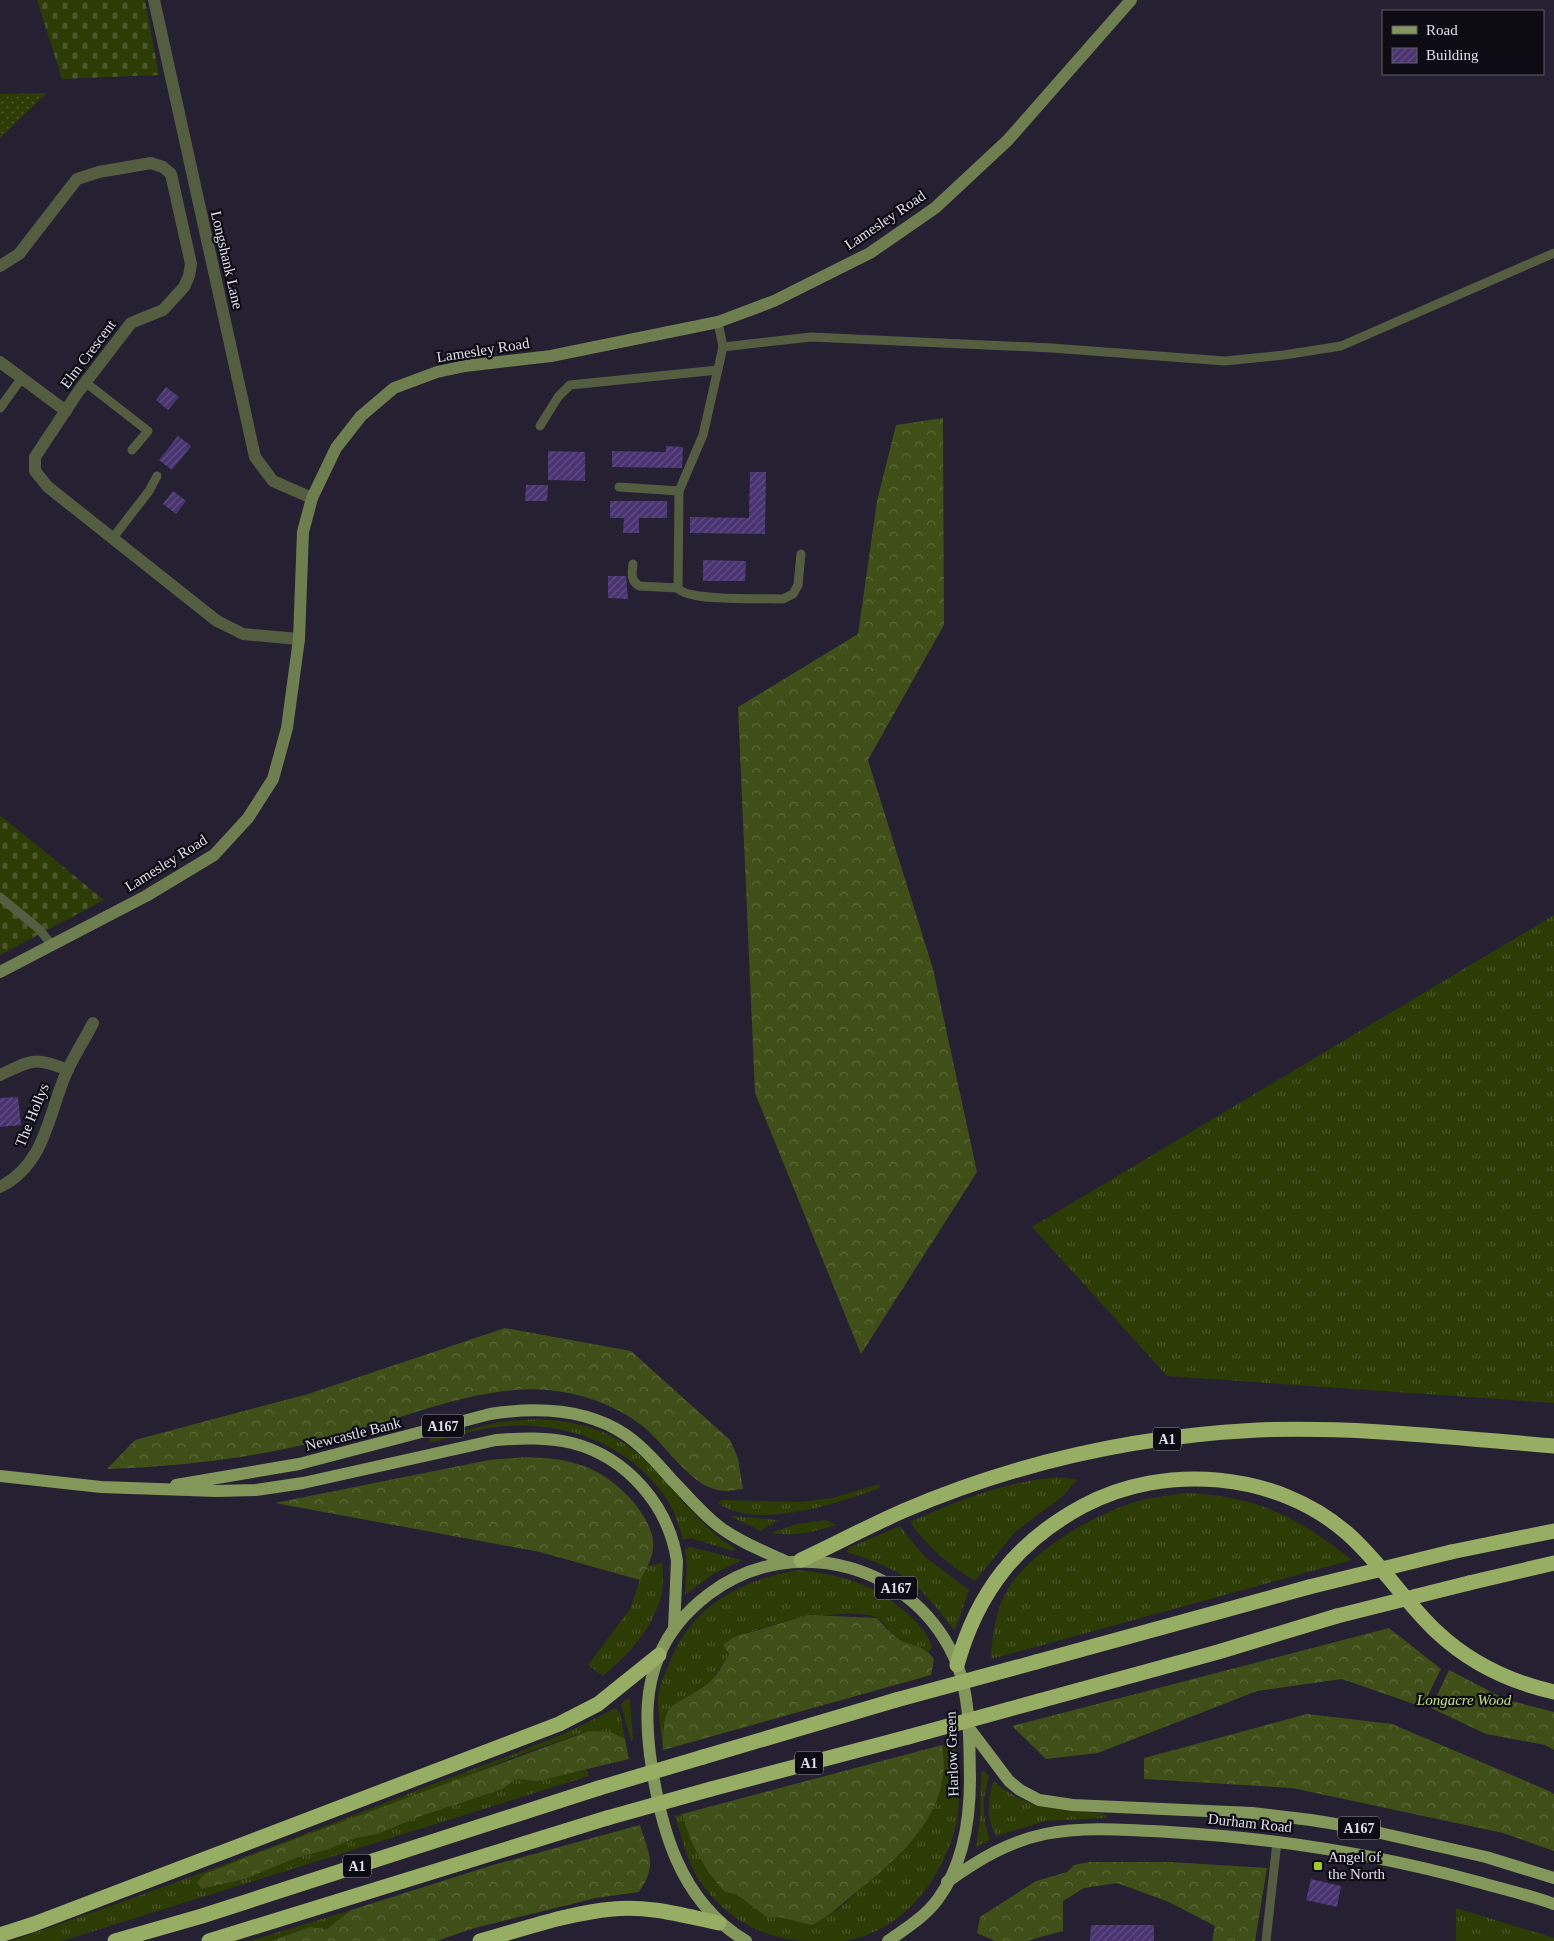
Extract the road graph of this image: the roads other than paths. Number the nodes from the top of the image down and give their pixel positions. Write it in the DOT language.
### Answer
graph roads {
  1 [pos="154,0"];
  2 [pos="1131,0"];
  3 [pos="1554,252"];
  4 [pos="0,266"];
  5 [pos="718,322"];
  6 [pos="723,347"];
  7 [pos="0,362"];
  8 [pos="718,370"];
  9 [pos="21,379"];
  10 [pos="85,382"];
  11 [pos="0,408"];
  12 [pos="66,411"];
  13 [pos="540,426"];
  14 [pos="132,450"];
  15 [pos="157,476"];
  16 [pos="619,486"];
  17 [pos="679,491"];
  18 [pos="312,498"];
  19 [pos="112,539"];
  20 [pos="801,554"];
  21 [pos="633,564"];
  22 [pos="678,588"];
  23 [pos="299,639"];
  24 [pos="0,897"];
  25 [pos="52,945"];
  26 [pos="0,972"];
  27 [pos="93,1023"];
  28 [pos="68,1070"];
  29 [pos="0,1075"];
  30 [pos="0,1188"];
  31 [pos="1554,1446"];
  32 [pos="0,1476"];
  33 [pos="146,1489"];
  34 [pos="1554,1531"];
  35 [pos="801,1560"];
  36 [pos="784,1561"];
  37 [pos="1554,1563"];
  38 [pos="674,1629"];
  39 [pos="659,1655"];
  40 [pos="957,1665"];
  41 [pos="1554,1692"];
  42 [pos="969,1728"];
  43 [pos="1278,1842"];
  44 [pos="1554,1878"];
  45 [pos="947,1882"];
  46 [pos="1554,1904"];
  47 [pos="719,1922"];
  48 [pos="914,1923"];
  49 [pos="0,1935"];
  50 [pos="115,1941"];
  51 [pos="209,1941"];
  52 [pos="480,1941"];
  53 [pos="746,1941"];
  54 [pos="888,1941"];
  55 [pos="902,1941"];
  56 [pos="1266,1941"];
  1 -- 18 [label="street, Longshank Lane"];
  2 -- 5 [label="street, Lamesley Road"];
  3 -- 6 [label="lane"];
  4 -- 10 [label="street, Elm Crescent"];
  5 -- 6 [label="lane"];
  5 -- 18 [label="street, Lamesley Road"];
  6 -- 8 [label="lane"];
  7 -- 9 [label="street"];
  8 -- 13 [label="lane"];
  8 -- 17 [label="lane"];
  9 -- 11 [label="lane"];
  9 -- 12 [label="street"];
  10 -- 12 [label="street, Elm Crescent"];
  10 -- 14 [label="lane"];
  12 -- 19 [label="street, Elm Crescent"];
  15 -- 19 [label="lane"];
  16 -- 17 [label="lane"];
  17 -- 22 [label="lane"];
  18 -- 23 [label="street, Lamesley Road"];
  19 -- 23 [label="street, Elm Crescent"];
  20 -- 22 [label="lane"];
  21 -- 22 [label="lane"];
  23 -- 25 [label="street, Lamesley Road"];
  24 -- 25 [label="lane"];
  25 -- 26 [label="street, Lamesley Road"];
  27 -- 28 [label="street, The Hollys"];
  28 -- 29 [label="street, The Hollys"];
  28 -- 30 [label="street, The Hollys"];
  31 -- 35 [label="highway, A1"];
  32 -- 33 [label="main road, Newcastle Bank / A167"];
  33 -- 36 [label="main road, Newcastle Bank / A167"];
  33 -- 38 [label="main road, Newcastle Bank / A167"];
  34 -- 50 [label="highway, A1, bridge"];
  35 -- 36 [label="main road, Harlow Green / A167"];
  35 -- 40 [label="main road, Harlow Green / A167"];
  36 -- 38 [label="main road, Harlow Green / A167"];
  37 -- 51 [label="highway, A1, bridge"];
  38 -- 39 [label="main road, Harlow Green / A167"];
  39 -- 47 [label="main road, Harlow Green / A167"];
  39 -- 49 [label="highway"];
  40 -- 41 [label="highway"];
  40 -- 42 [label="main road, Harlow Green / A167"];
  42 -- 44 [label="main road, Durham Road / A167"];
  42 -- 45 [label="main road, Harlow Green / A167"];
  43 -- 45 [label="main road, Durham Road / A167"];
  43 -- 46 [label="main road, Durham Road / A167"];
  43 -- 56 [label="lane"];
  45 -- 48 [label="main road, Harlow Green / A167"];
  47 -- 52 [label="highway"];
  47 -- 53 [label="main road, Harlow Green / A167"];
  48 -- 54 [label="main road, Harlow Green / A167"];
  48 -- 55 [label="street"];
}
